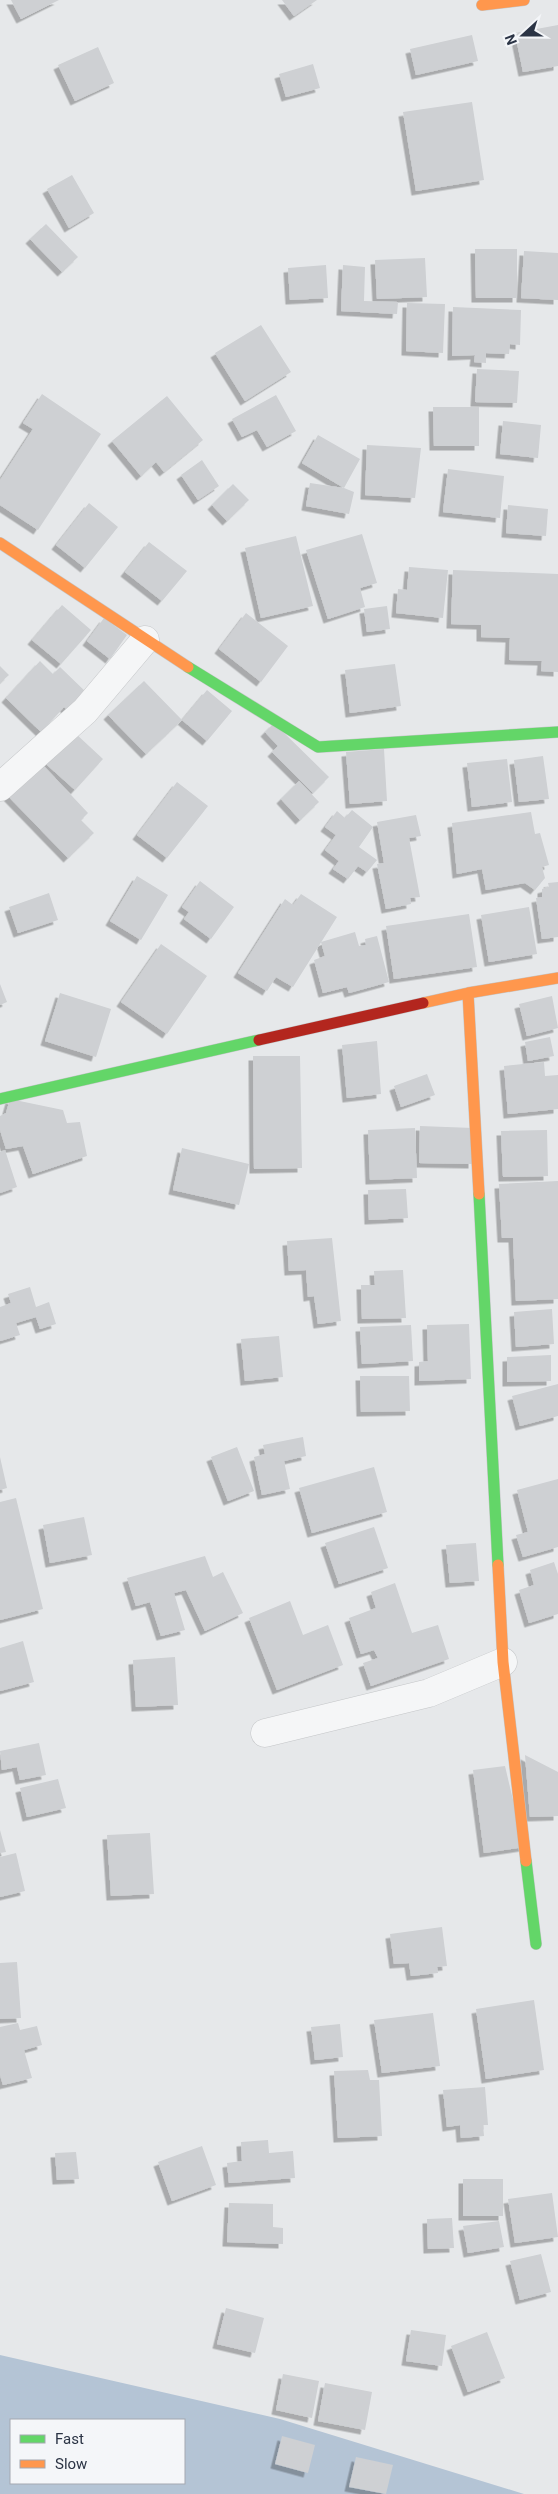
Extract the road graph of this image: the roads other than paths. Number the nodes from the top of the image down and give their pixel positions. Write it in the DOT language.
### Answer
graph roads {
  1 [pos="524,0"];
  2 [pos="482,5"];
  3 [pos="0,544"];
  4 [pos="144,640"];
  5 [pos="558,732"];
  6 [pos="0,787"];
  7 [pos="558,978"];
  8 [pos="468,993"];
  9 [pos="0,1098"];
  10 [pos="504,1662"];
  11 [pos="265,1733"];
  12 [pos="536,1944"];
  1 -- 2 [label="street"];
  3 -- 4 [label="street"];
  4 -- 5 [label="street"];
  4 -- 6 [label="street"];
  7 -- 8 [label="street"];
  8 -- 9 [label="street"];
  8 -- 10 [label="street"];
  10 -- 11 [label="street"];
  10 -- 12 [label="street"];
}
